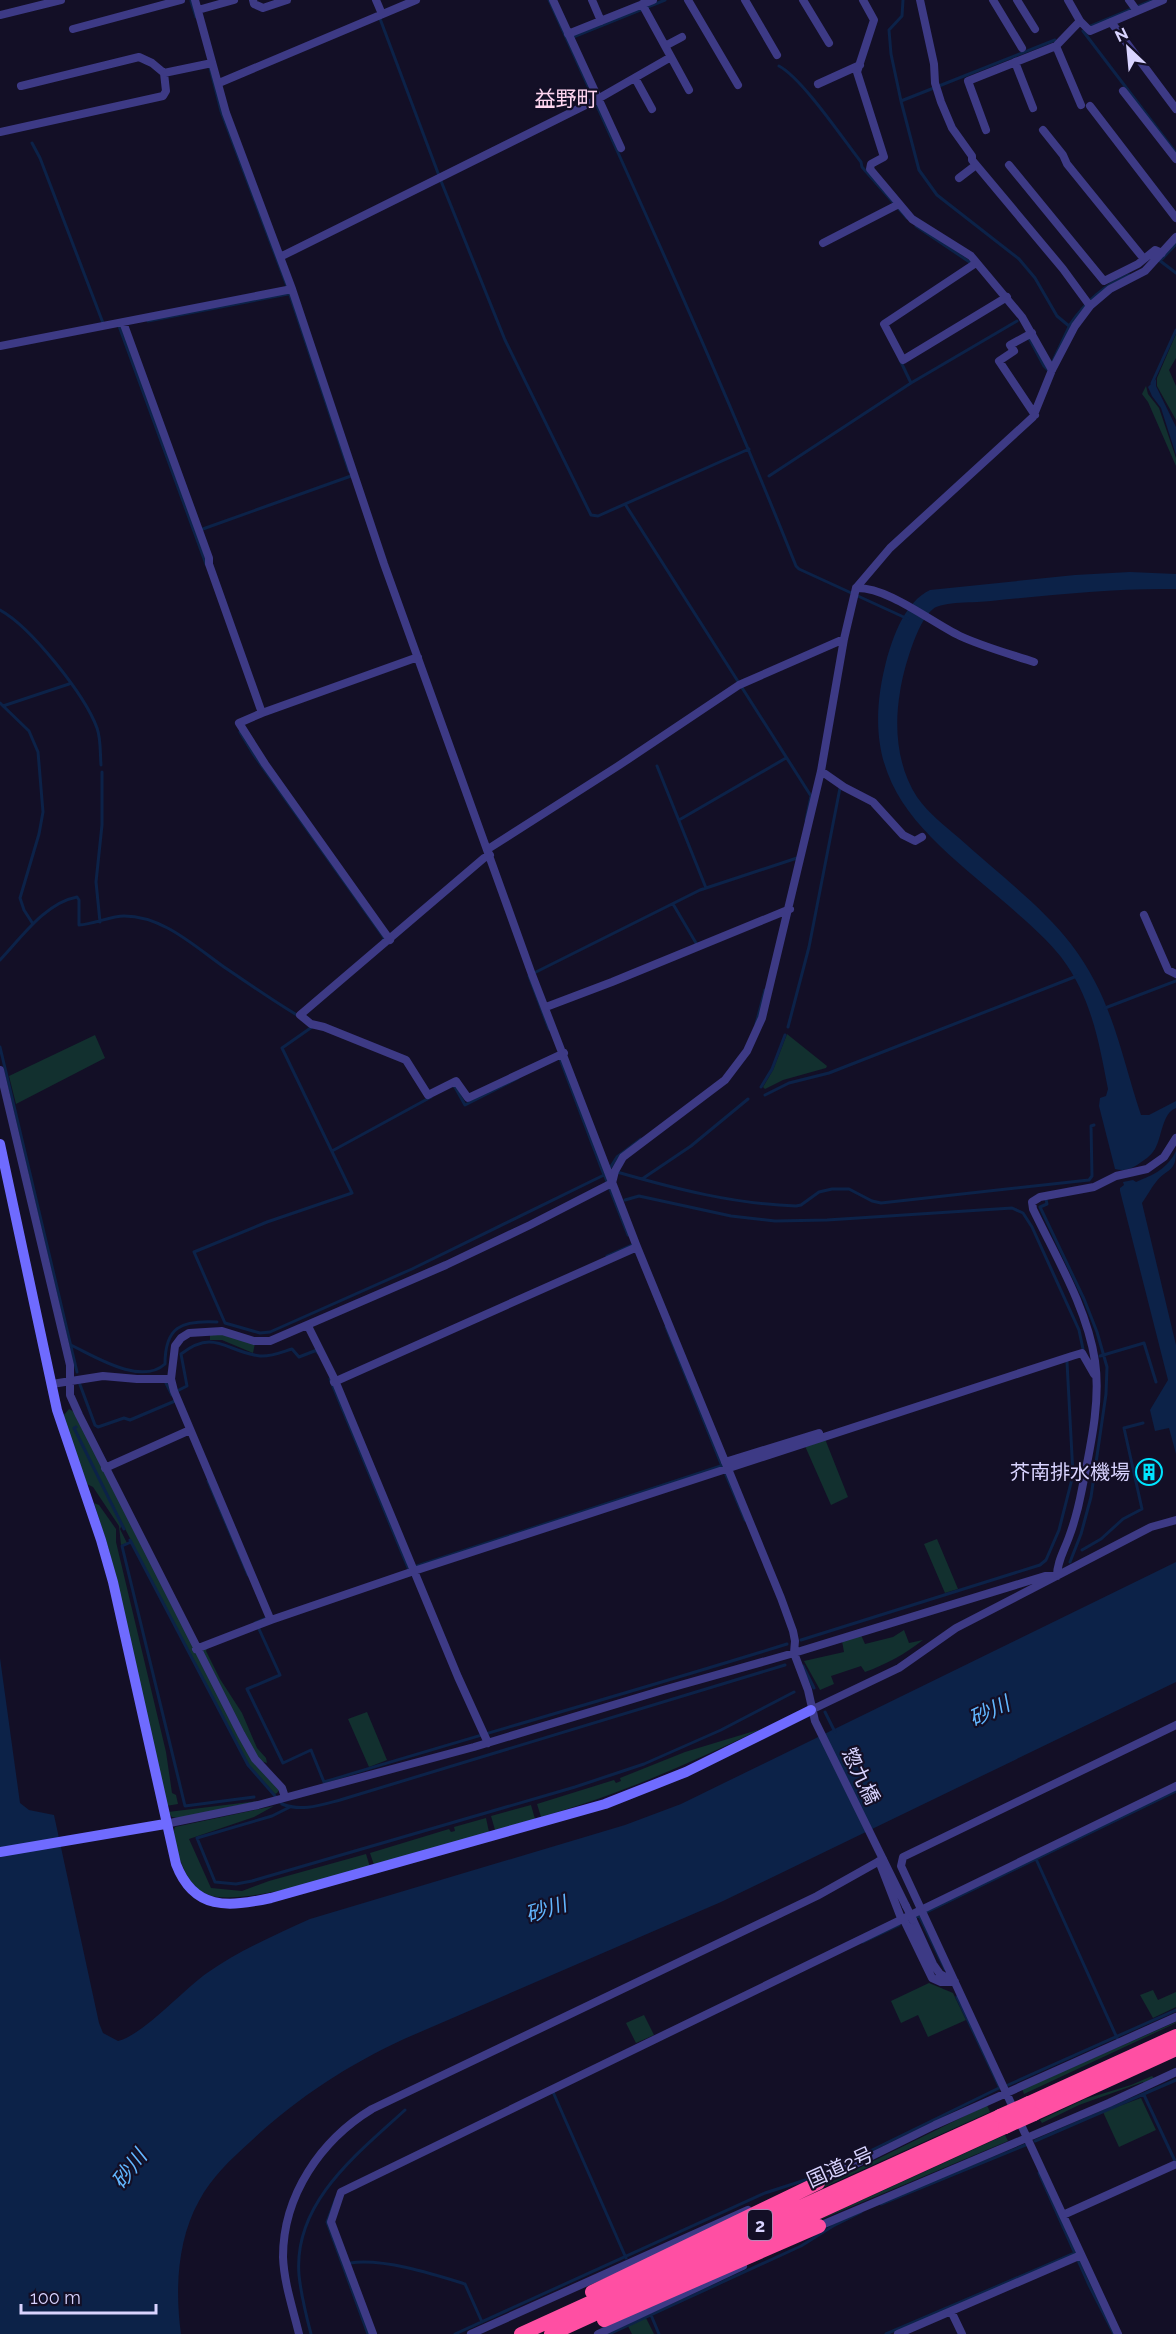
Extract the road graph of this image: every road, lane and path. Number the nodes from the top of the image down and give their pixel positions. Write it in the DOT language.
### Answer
graph roads {
  1 [pos="61,0"];
  2 [pos="181,0"];
  3 [pos="195,0"];
  4 [pos="234,0"];
  5 [pos="253,0"];
  6 [pos="287,0"];
  7 [pos="376,0"];
  8 [pos="416,0"];
  9 [pos="553,0"];
  10 [pos="592,0"];
  11 [pos="688,0"];
  12 [pos="745,0"];
  13 [pos="804,0"];
  14 [pos="863,0"];
  15 [pos="920,0"];
  16 [pos="993,0"];
  17 [pos="1017,0"];
  18 [pos="1068,0"];
  19 [pos="1163,0"];
  20 [pos="407,2"];
  21 [pos="647,4"];
  22 [pos="1134,7"];
  23 [pos="198,10"];
  24 [pos="0,15"];
  25 [pos="380,15"];
  26 [pos="601,21"];
  27 [pos="1080,21"];
  28 [pos="1111,22"];
  29 [pos="73,29"];
  30 [pos="1035,29"];
  31 [pos="568,34"];
  32 [pos="682,37"];
  33 [pos="829,43"];
  34 [pos="665,46"];
  35 [pos="1056,46"];
  36 [pos="1022,48"];
  37 [pos="777,55"];
  38 [pos="671,57"];
  39 [pos="1015,62"];
  40 [pos="210,63"];
  41 [pos="860,65"];
  42 [pos="164,73"];
  43 [pos="635,78"];
  44 [pos="219,83"];
  45 [pos="818,84"];
  46 [pos="738,85"];
  47 [pos="21,86"];
  48 [pos="689,90"];
  49 [pos="1123,91"];
  50 [pos="596,100"];
  51 [pos="1081,105"];
  52 [pos="1090,106"];
  53 [pos="1034,108"];
  54 [pos="1176,109"];
  55 [pos="652,110"];
  56 [pos="986,130"];
  57 [pos="1043,130"];
  58 [pos="0,132"];
  59 [pos="621,148"];
  60 [pos="1176,159"];
  61 [pos="976,165"];
  62 [pos="1010,165"];
  63 [pos="959,178"];
  64 [pos="896,206"];
  65 [pos="1176,218"];
  66 [pos="1176,237"];
  67 [pos="823,243"];
  68 [pos="1162,254"];
  69 [pos="280,257"];
  70 [pos="1144,259"];
  71 [pos="976,263"];
  72 [pos="1107,285"];
  73 [pos="289,290"];
  74 [pos="1007,297"];
  75 [pos="1088,304"];
  76 [pos="123,322"];
  77 [pos="1032,333"];
  78 [pos="0,346"];
  79 [pos="1052,370"];
  80 [pos="1035,414"];
  81 [pos="855,592"];
  82 [pos="844,639"];
  83 [pos="418,657"];
  84 [pos="1034,662"];
  85 [pos="262,713"];
  86 [pos="822,771"];
  87 [pos="922,837"];
  88 [pos="487,855"];
  89 [pos="787,909"];
  90 [pos="1144,915"];
  91 [pos="390,940"];
  92 [pos="1176,974"];
  93 [pos="546,1007"];
  94 [pos="564,1053"];
  95 [pos="0,1070"];
  96 [pos="1176,1138"];
  97 [pos="0,1144"];
  98 [pos="609,1184"];
  99 [pos="635,1248"];
  100 [pos="308,1326"];
  101 [pos="1096,1378"];
  102 [pos="171,1379"];
  103 [pos="333,1379"];
  104 [pos="69,1381"];
  105 [pos="52,1384"];
  106 [pos="188,1431"];
  107 [pos="819,1433"];
  108 [pos="727,1465"];
  109 [pos="105,1468"];
  110 [pos="1176,1520"];
  111 [pos="414,1571"];
  112 [pos="1057,1576"];
  113 [pos="269,1616"];
  114 [pos="196,1649"];
  115 [pos="794,1653"];
  116 [pos="811,1710"];
  117 [pos="1176,1725"];
  118 [pos="485,1737"];
  119 [pos="1176,1786"];
  120 [pos="281,1799"];
  121 [pos="165,1824"];
  122 [pos="0,1852"];
  123 [pos="881,1860"];
  124 [pos="922,1912"];
  125 [pos="902,1918"];
  126 [pos="955,1982"];
  127 [pos="1176,2017"];
  128 [pos="1176,2036"];
  129 [pos="1176,2049"];
  130 [pos="1176,2072"];
  131 [pos="1007,2092"];
  132 [pos="1031,2108"];
  133 [pos="1003,2121"];
  134 [pos="1028,2138"];
  135 [pos="1174,2164"];
  136 [pos="818,2183"];
  137 [pos="1063,2214"];
  138 [pos="819,2226"];
  139 [pos="1079,2257"];
  140 [pos="951,2311"];
  141 [pos="299,2334"];
  142 [pos="373,2334"];
  143 [pos="471,2334"];
  144 [pos="507,2334"];
  145 [pos="521,2334"];
  146 [pos="550,2334"];
  147 [pos="571,2334"];
  148 [pos="598,2334"];
  149 [pos="898,2334"];
  150 [pos="962,2334"];
  151 [pos="1118,2334"];
  1 -- 24 [label="street"];
  2 -- 29 [label="street"];
  3 -- 23 [label="street, 惣九橋"];
  4 -- 23 [label="street"];
  5 -- 6 [label="street"];
  7 -- 25 [label="street"];
  8 -- 20 [label="street"];
  9 -- 31 [label="street"];
  10 -- 26 [label="street"];
  11 -- 46 [label="street"];
  12 -- 37 [label="street"];
  13 -- 33 [label="street"];
  14 -- 41 [label="street"];
  15 -- 61 [label="street"];
  16 -- 36 [label="street"];
  17 -- 30 [label="street"];
  18 -- 27 [label="street"];
  19 -- 22 [label="street"];
  20 -- 25 [label="street"];
  21 -- 26 [label="street"];
  21 -- 34 [label="street"];
  22 -- 28 [label="street"];
  23 -- 40 [label="street, 惣九橋"];
  25 -- 44 [label="street"];
  26 -- 31 [label="street"];
  27 -- 28 [label="street"];
  27 -- 35 [label="street"];
  28 -- 54 [label="street"];
  31 -- 50 [label="street"];
  32 -- 34 [label="street"];
  34 -- 38 [label="street"];
  35 -- 39 [label="street"];
  35 -- 51 [label="street"];
  38 -- 43 [label="street"];
  38 -- 48 [label="street"];
  39 -- 53 [label="street"];
  39 -- 56 [label="street"];
  40 -- 42 [label="street"];
  40 -- 44 [label="street, 惣九橋"];
  41 -- 45 [label="street"];
  41 -- 64 [label="street"];
  42 -- 47 [label="street"];
  42 -- 58 [label="street"];
  43 -- 50 [label="street"];
  43 -- 55 [label="street"];
  44 -- 69 [label="street, 惣九橋"];
  49 -- 60 [label="street"];
  50 -- 59 [label="street"];
  50 -- 69 [label="street"];
  52 -- 65 [label="street"];
  57 -- 70 [label="street"];
  61 -- 63 [label="street"];
  61 -- 75 [label="street"];
  62 -- 72 [label="street"];
  64 -- 67 [label="street"];
  64 -- 71 [label="street"];
  66 -- 68 [label="street"];
  68 -- 70 [label="street"];
  68 -- 72 [label="street"];
  69 -- 73 [label="street, 惣九橋"];
  70 -- 72 [label="street"];
  71 -- 74 [label="street"];
  71 -- 74 [label="street"];
  72 -- 75 [label="street"];
  73 -- 76 [label="street"];
  73 -- 83 [label="street, 惣九橋"];
  74 -- 77 [label="street"];
  75 -- 79 [label="street"];
  76 -- 78 [label="street"];
  76 -- 85 [label="street"];
  77 -- 79 [label="street"];
  77 -- 80 [label="street"];
  79 -- 80 [label="street"];
  80 -- 81 [label="street"];
  81 -- 82 [label="street"];
  81 -- 84 [label="street"];
  82 -- 86 [label="street"];
  82 -- 88 [label="street"];
  83 -- 85 [label="street"];
  83 -- 88 [label="street, 惣九橋"];
  85 -- 91 [label="street"];
  86 -- 87 [label="street"];
  86 -- 89 [label="street"];
  88 -- 91 [label="street"];
  88 -- 93 [label="street, 惣九橋"];
  89 -- 93 [label="street"];
  89 -- 98 [label="street"];
  90 -- 92 [label="street"];
  91 -- 94 [label="street"];
  93 -- 94 [label="street, 惣九橋"];
  94 -- 98 [label="street, 惣九橋"];
  95 -- 104 [label="street"];
  96 -- 101 [label="street"];
  97 -- 105 [label="street"];
  98 -- 99 [label="street, 惣九橋"];
  98 -- 100 [label="street"];
  99 -- 103 [label="street"];
  99 -- 108 [label="street, 惣九橋"];
  100 -- 102 [label="street"];
  100 -- 103 [label="street"];
  101 -- 108 [label="street"];
  101 -- 112 [label="street"];
  102 -- 104 [label="street"];
  102 -- 106 [label="street"];
  103 -- 111 [label="street"];
  104 -- 105 [label="street"];
  104 -- 109 [label="street"];
  105 -- 121 [label="street"];
  106 -- 109 [label="street"];
  106 -- 113 [label="street"];
  107 -- 108 [label="street"];
  108 -- 111 [label="street"];
  108 -- 115 [label="street, 惣九橋"];
  109 -- 114 [label="street"];
  110 -- 112 [label="street"];
  111 -- 114 [label="street"];
  111 -- 118 [label="street"];
  112 -- 115 [label="street"];
  112 -- 116 [label="street"];
  114 -- 120 [label="street"];
  115 -- 116 [label="street, 惣九橋"];
  115 -- 118 [label="street"];
  116 -- 121 [label="street"];
  116 -- 123 [label="street, 惣九橋"];
  117 -- 124 [label="street"];
  118 -- 120 [label="street"];
  119 -- 124 [label="street"];
  120 -- 121 [label="street"];
  121 -- 122 [label="street"];
  123 -- 125 [label="street"];
  123 -- 126 [label="street, bridge"];
  123 -- 141 [label="street"];
  124 -- 125 [label="street"];
  124 -- 126 [label="street"];
  125 -- 126 [label="street"];
  125 -- 142 [label="street"];
  126 -- 131 [label="street"];
  127 -- 131 [label="street"];
  128 -- 132 [label="highway, 国道2号 / 2"];
  129 -- 132 [label="highway, 国道2号 / 2"];
  130 -- 134 [label="street"];
  131 -- 134 [label="street"];
  131 -- 136 [label="street"];
  132 -- 133 [label="highway, 国道2号 / 2, bridge"];
  133 -- 145 [label="highway, 国道2号 / 2"];
  133 -- 146 [label="highway, 国道2号 / 2"];
  134 -- 137 [label="street"];
  134 -- 138 [label="street"];
  135 -- 137 [label="street"];
  136 -- 143 [label="street"];
  136 -- 144 [label="highway"];
  137 -- 139 [label="street"];
  138 -- 147 [label="highway"];
  138 -- 148 [label="street"];
  139 -- 140 [label="street"];
  139 -- 151 [label="street"];
  140 -- 149 [label="street"];
  140 -- 150 [label="street"];
}
